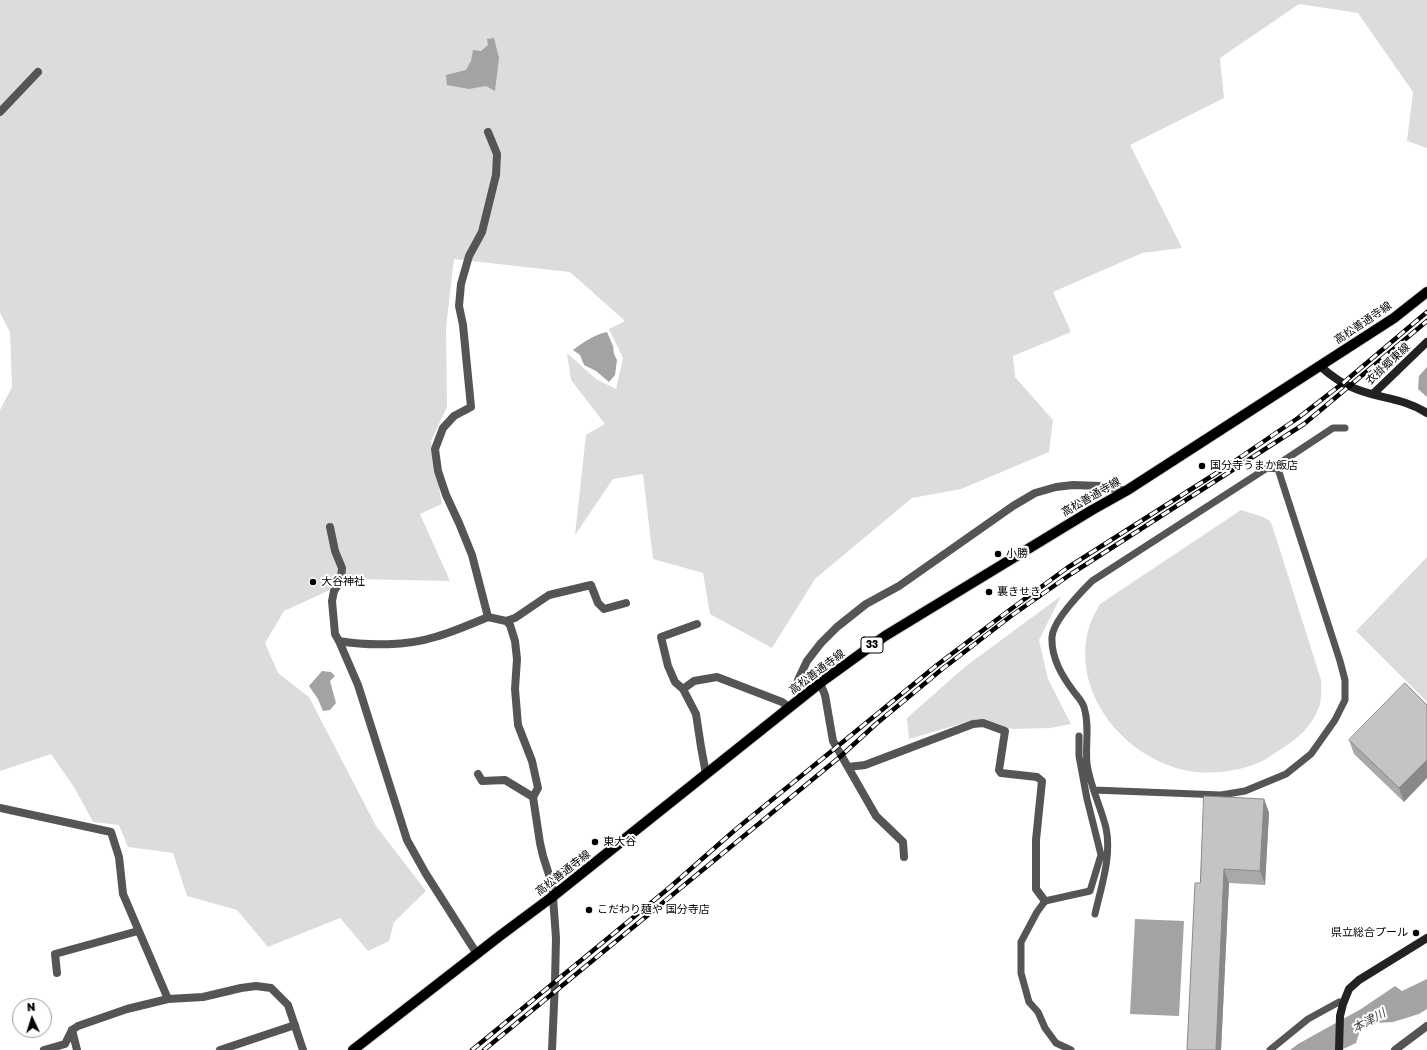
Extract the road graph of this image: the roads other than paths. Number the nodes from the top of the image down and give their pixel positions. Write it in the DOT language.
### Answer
graph roads {
  1 [pos="38,72"];
  2 [pos="0,112"];
  3 [pos="488,132"];
  4 [pos="1427,292"];
  5 [pos="1427,342"];
  6 [pos="1320,366"];
  7 [pos="1373,394"];
  8 [pos="1427,413"];
  9 [pos="1345,428"];
  10 [pos="1278,469"];
  11 [pos="1126,491"];
  12 [pos="330,527"];
  13 [pos="626,603"];
  14 [pos="488,617"];
  15 [pos="506,621"];
  16 [pos="697,624"];
  17 [pos="339,641"];
  18 [pos="820,683"];
  19 [pos="683,689"];
  20 [pos="799,700"];
  21 [pos="789,707"];
  22 [pos="1079,736"];
  23 [pos="848,767"];
  24 [pos="478,774"];
  25 [pos="706,774"];
  26 [pos="1094,790"];
  27 [pos="533,797"];
  28 [pos="0,808"];
  29 [pos="1106,829"];
  30 [pos="1095,833"];
  31 [pos="904,857"];
  32 [pos="552,897"];
  33 [pos="1045,901"];
  34 [pos="1095,914"];
  35 [pos="138,931"];
  36 [pos="1427,938"];
  37 [pos="477,954"];
  38 [pos="58,973"];
  39 [pos="168,999"];
  40 [pos="1339,1002"];
  41 [pos="295,1025"];
  42 [pos="1427,1026"];
  43 [pos="72,1030"];
  44 [pos="44,1050"];
  45 [pos="77,1050"];
  46 [pos="220,1050"];
  47 [pos="303,1050"];
  48 [pos="353,1050"];
  49 [pos="552,1050"];
  50 [pos="1071,1050"];
  51 [pos="1270,1050"];
  52 [pos="1339,1050"];
  53 [pos="1395,1050"];
  1 -- 2 [label="street"];
  3 -- 14 [label="street"];
  4 -- 6 [label="main road, 高松善通寺線 / 33"];
  5 -- 7 [label="street, 衣掛郷東線"];
  6 -- 7 [label="street, 衣掛郷東線"];
  6 -- 11 [label="main road, 高松善通寺線 / 33"];
  7 -- 8 [label="street"];
  9 -- 10 [label="lane"];
  10 -- 26 [label="lane"];
  10 -- 26 [label="lane"];
  11 -- 18 [label="main road, 高松善通寺線 / 33"];
  11 -- 20 [label="street"];
  12 -- 17 [label="street"];
  13 -- 15 [label="street"];
  14 -- 15 [label="street"];
  14 -- 17 [label="street"];
  15 -- 27 [label="street"];
  16 -- 19 [label="street"];
  17 -- 37 [label="street"];
  18 -- 20 [label="main road, 高松善通寺線 / 33"];
  18 -- 23 [label="street"];
  19 -- 21 [label="street"];
  19 -- 25 [label="street"];
  20 -- 21 [label="main road, 高松善通寺線 / 33"];
  21 -- 25 [label="main road, 高松善通寺線 / 33"];
  22 -- 30 [label="lane"];
  23 -- 31 [label="street"];
  23 -- 33 [label="street"];
  24 -- 27 [label="street"];
  25 -- 32 [label="main road, 高松善通寺線 / 33"];
  26 -- 29 [label="lane"];
  27 -- 32 [label="street"];
  28 -- 35 [label="street"];
  29 -- 30 [label="lane"];
  29 -- 34 [label="lane"];
  30 -- 33 [label="lane"];
  32 -- 37 [label="main road, 高松善通寺線 / 33"];
  32 -- 49 [label="street"];
  33 -- 50 [label="lane"];
  35 -- 38 [label="street"];
  35 -- 39 [label="street"];
  36 -- 52 [label="street"];
  37 -- 48 [label="main road, 高松善通寺線 / 33"];
  39 -- 41 [label="street"];
  39 -- 43 [label="street"];
  40 -- 51 [label="lane"];
  41 -- 46 [label="street"];
  41 -- 47 [label="street"];
  42 -- 53 [label="street"];
  43 -- 44 [label="street"];
  43 -- 45 [label="street"];
}
